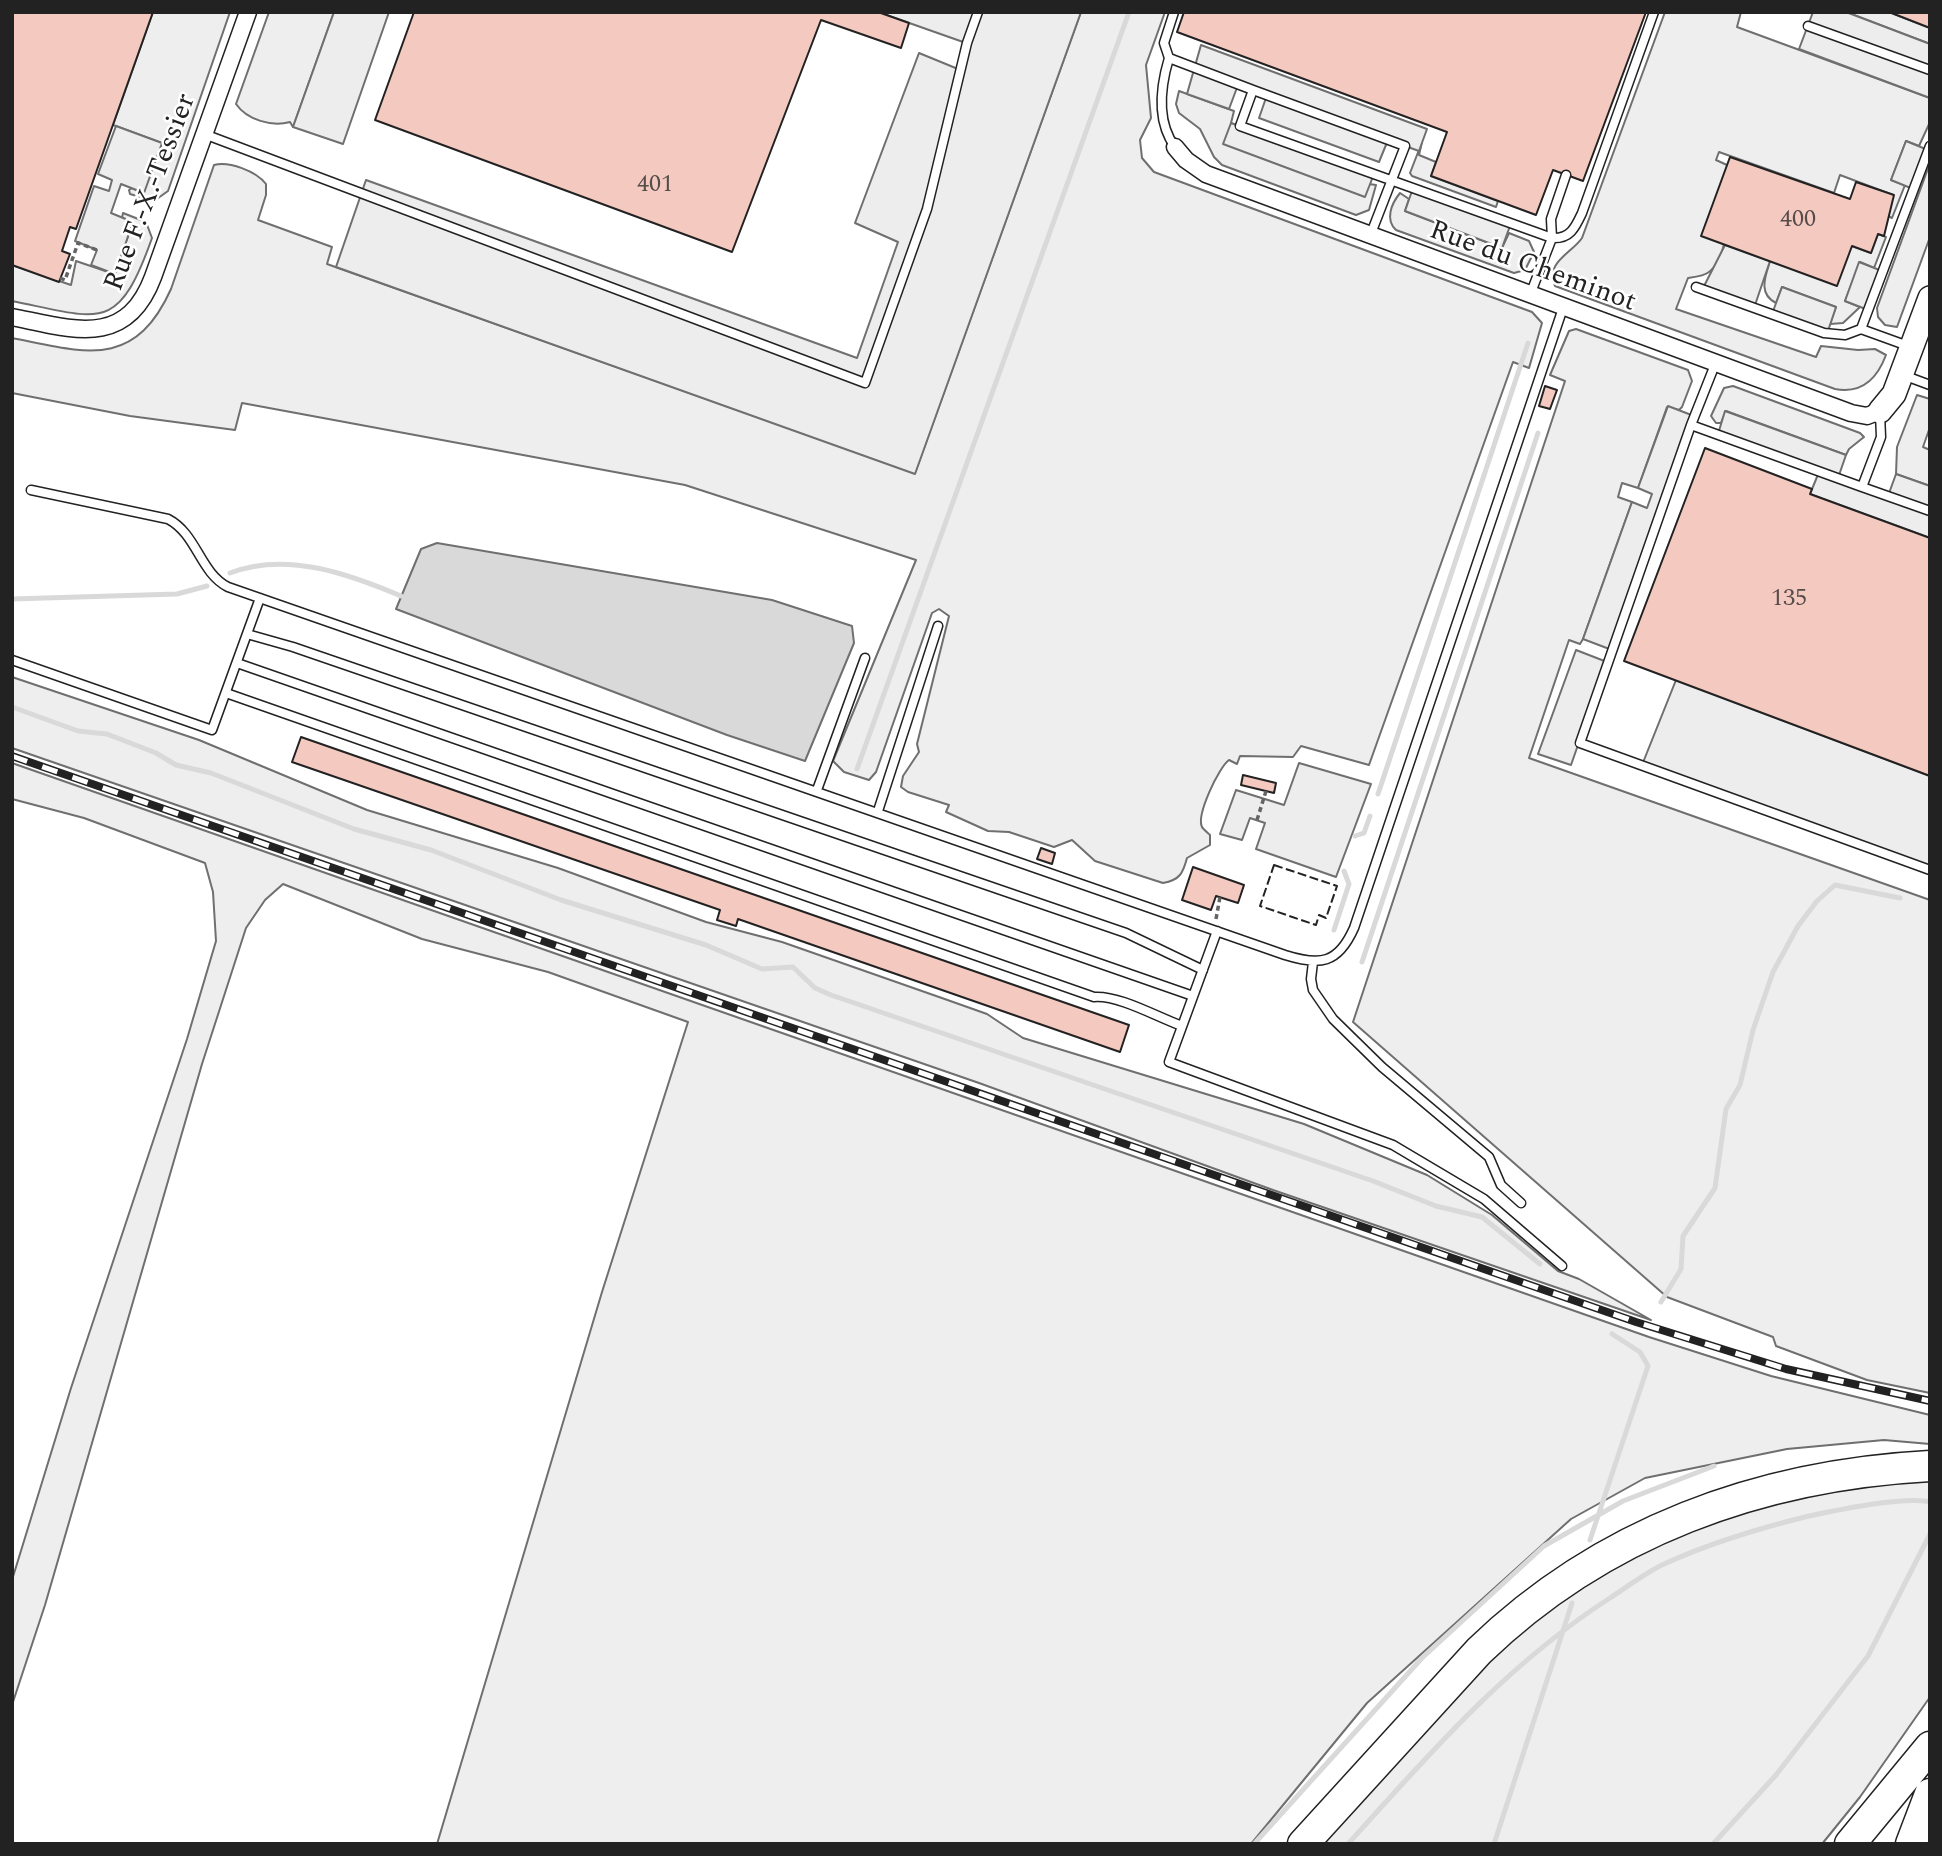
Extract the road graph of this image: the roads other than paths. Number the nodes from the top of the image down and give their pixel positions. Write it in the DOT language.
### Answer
graph roads {
  1 [pos="248,12"];
  2 [pos="978,12"];
  3 [pos="1174,12"];
  4 [pos="1654,12"];
  5 [pos="1808,26"];
  6 [pos="1170,58"];
  7 [pos="1930,70"];
  8 [pos="1253,90"];
  9 [pos="204,134"];
  10 [pos="1930,146"];
  11 [pos="1175,147"];
  12 [pos="1566,175"];
  13 [pos="1392,180"];
  14 [pos="1370,236"];
  15 [pos="1552,238"];
  16 [pos="1696,287"];
  17 [pos="1530,295"];
  18 [pos="1930,298"];
  19 [pos="1563,308"];
  20 [pos="12,317"];
  21 [pos="1861,328"];
  22 [pos="1912,348"];
  23 [pos="1716,362"];
  24 [pos="1901,374"];
  25 [pos="1930,385"];
  26 [pos="1880,411"];
  27 [pos="1691,425"];
  28 [pos="1863,487"];
  29 [pos="31,490"];
  30 [pos="1930,512"];
  31 [pos="260,598"];
  32 [pos="938,626"];
  33 [pos="247,634"];
  34 [pos="865,658"];
  35 [pos="12,660"];
  36 [pos="237,663"];
  37 [pos="226,693"];
  38 [pos="817,790"];
  39 [pos="878,811"];
  40 [pos="1930,870"];
  41 [pos="1217,931"];
  42 [pos="1313,962"];
  43 [pos="1203,970"];
  44 [pos="1193,996"];
  45 [pos="1182,1026"];
  46 [pos="1521,1203"];
  47 [pos="1562,1266"];
  48 [pos="1930,1466"];
  49 [pos="1930,1747"];
  50 [pos="1930,1794"];
  51 [pos="1303,1844"];
  52 [pos="1850,1844"];
  53 [pos="1911,1844"];
  1 -- 9 [label="street, Rue F.-X.-Tessier"];
  2 -- 9 [label="lane"];
  3 -- 6 [label="lane"];
  4 -- 15 [label="lane"];
  5 -- 7 [label="lane"];
  6 -- 8 [label="lane"];
  6 -- 11 [label="lane"];
  8 -- 13 [label="lane"];
  8 -- 13 [label="lane"];
  9 -- 20 [label="street, Rue F.-X.-Tessier"];
  10 -- 21 [label="lane"];
  11 -- 14 [label="street, Rue du Cheminot"];
  12 -- 15 [label="lane"];
  13 -- 14 [label="lane"];
  13 -- 15 [label="lane"];
  14 -- 17 [label="street, Rue du Cheminot"];
  15 -- 17 [label="lane"];
  16 -- 21 [label="lane"];
  17 -- 19 [label="street, Rue du Cheminot"];
  18 -- 22 [label="street"];
  19 -- 23 [label="street, Rue du Cheminot"];
  19 -- 42 [label="lane"];
  21 -- 22 [label="lane"];
  22 -- 24 [label="street"];
  23 -- 26 [label="street, Rue du Cheminot"];
  23 -- 27 [label="lane"];
  24 -- 25 [label="lane"];
  24 -- 26 [label="street"];
  26 -- 28 [label="lane"];
  27 -- 28 [label="lane"];
  27 -- 40 [label="lane"];
  28 -- 30 [label="lane"];
  29 -- 31 [label="lane"];
  31 -- 33 [label="lane"];
  31 -- 38 [label="lane"];
  32 -- 39 [label="lane"];
  33 -- 36 [label="lane"];
  33 -- 43 [label="lane"];
  34 -- 38 [label="lane"];
  35 -- 37 [label="lane"];
  36 -- 37 [label="lane"];
  36 -- 44 [label="lane"];
  37 -- 45 [label="lane"];
  38 -- 39 [label="lane"];
  39 -- 41 [label="lane"];
  41 -- 42 [label="lane"];
  41 -- 43 [label="lane"];
  42 -- 46 [label="lane"];
  43 -- 44 [label="lane"];
  44 -- 45 [label="lane"];
  45 -- 47 [label="lane"];
  48 -- 51 [label="highway"];
  49 -- 52 [label="highway"];
  50 -- 53 [label="highway"];
}
